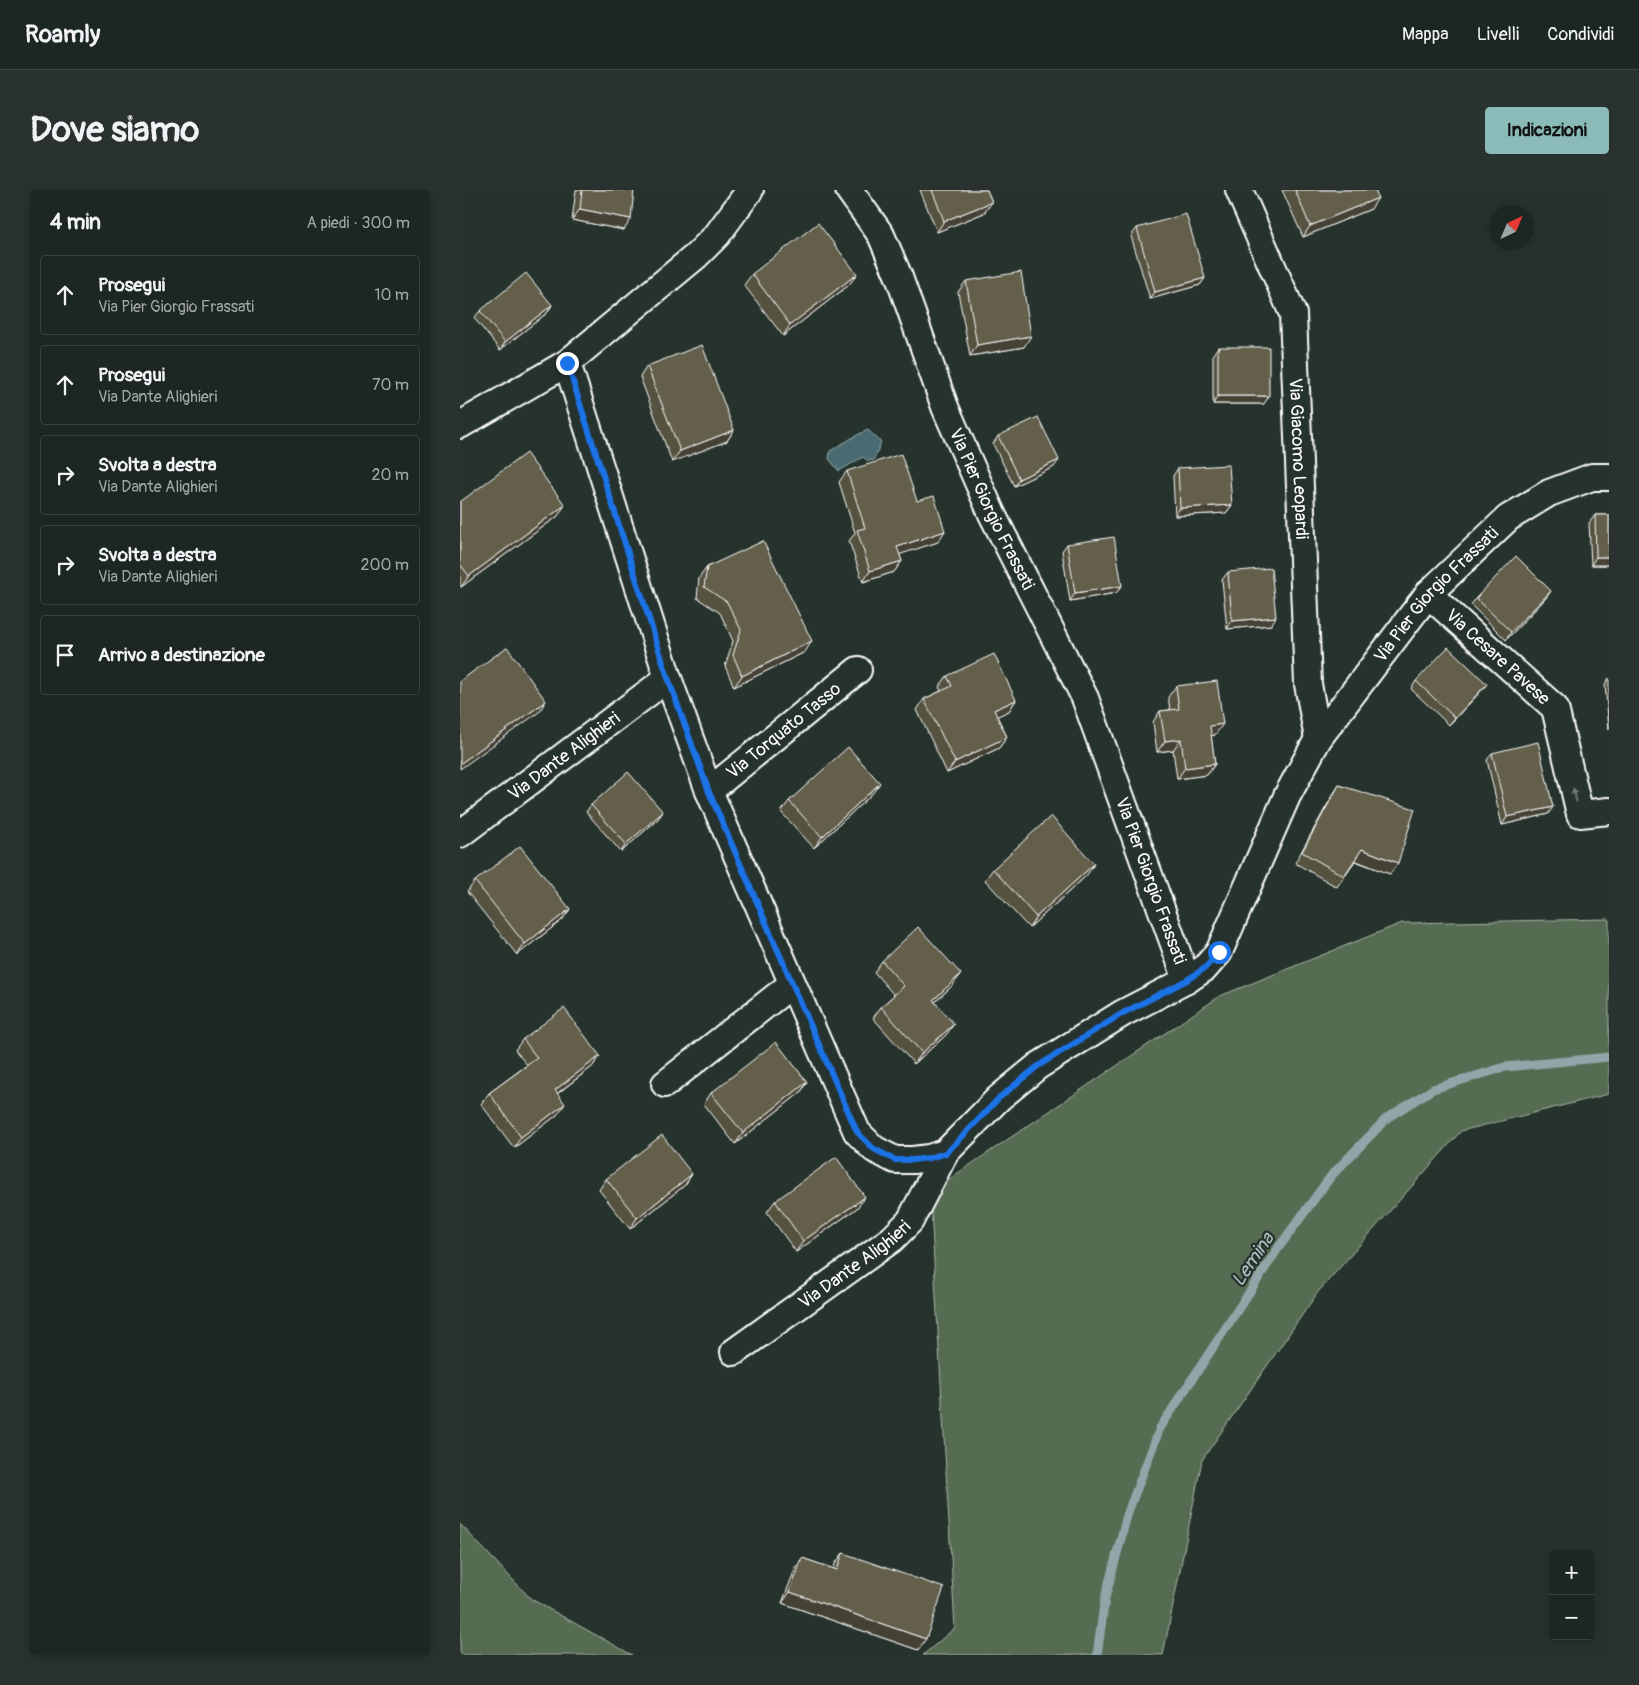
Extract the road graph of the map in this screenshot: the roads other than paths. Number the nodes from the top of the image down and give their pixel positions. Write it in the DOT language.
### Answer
graph roads {
  1 [pos="750,190"];
  2 [pos="848,190"];
  3 [pos="1239,190"];
  4 [pos="567,363"];
  5 [pos="460,425"];
  6 [pos="1609,476"];
  7 [pos="1428,594"];
  8 [pos="858,670"];
  9 [pos="668,678"];
  10 [pos="1318,739"];
  11 [pos="709,792"];
  12 [pos="1609,811"];
  13 [pos="460,834"];
  14 [pos="1187,980"];
  15 [pos="792,984"];
  16 [pos="665,1084"];
  17 [pos="946,1153"];
  18 [pos="734,1352"];
  1 -- 4 [label="street"];
  2 -- 14 [label="street, Via Pier Giorgio Frassati"];
  3 -- 10 [label="street, Via Giacomo Leopardi"];
  4 -- 5 [label="street"];
  4 -- 9 [label="street"];
  6 -- 7 [label="street, Via Pier Giorgio Frassati"];
  7 -- 10 [label="street, Via Pier Giorgio Frassati"];
  12 -- 7 [label="street, Via Cesare Pavese, one-way"];
  8 -- 11 [label="street, Via Torquato Tasso"];
  9 -- 11 [label="street"];
  9 -- 13 [label="street, Via Dante Alighieri"];
  10 -- 14 [label="street, Via Pier Giorgio Frassati"];
  11 -- 15 [label="street"];
  14 -- 17 [label="street, Via Dante Alighieri"];
  15 -- 16 [label="street"];
  15 -- 17 [label="street"];
  17 -- 18 [label="street, Via Dante Alighieri"];
}
